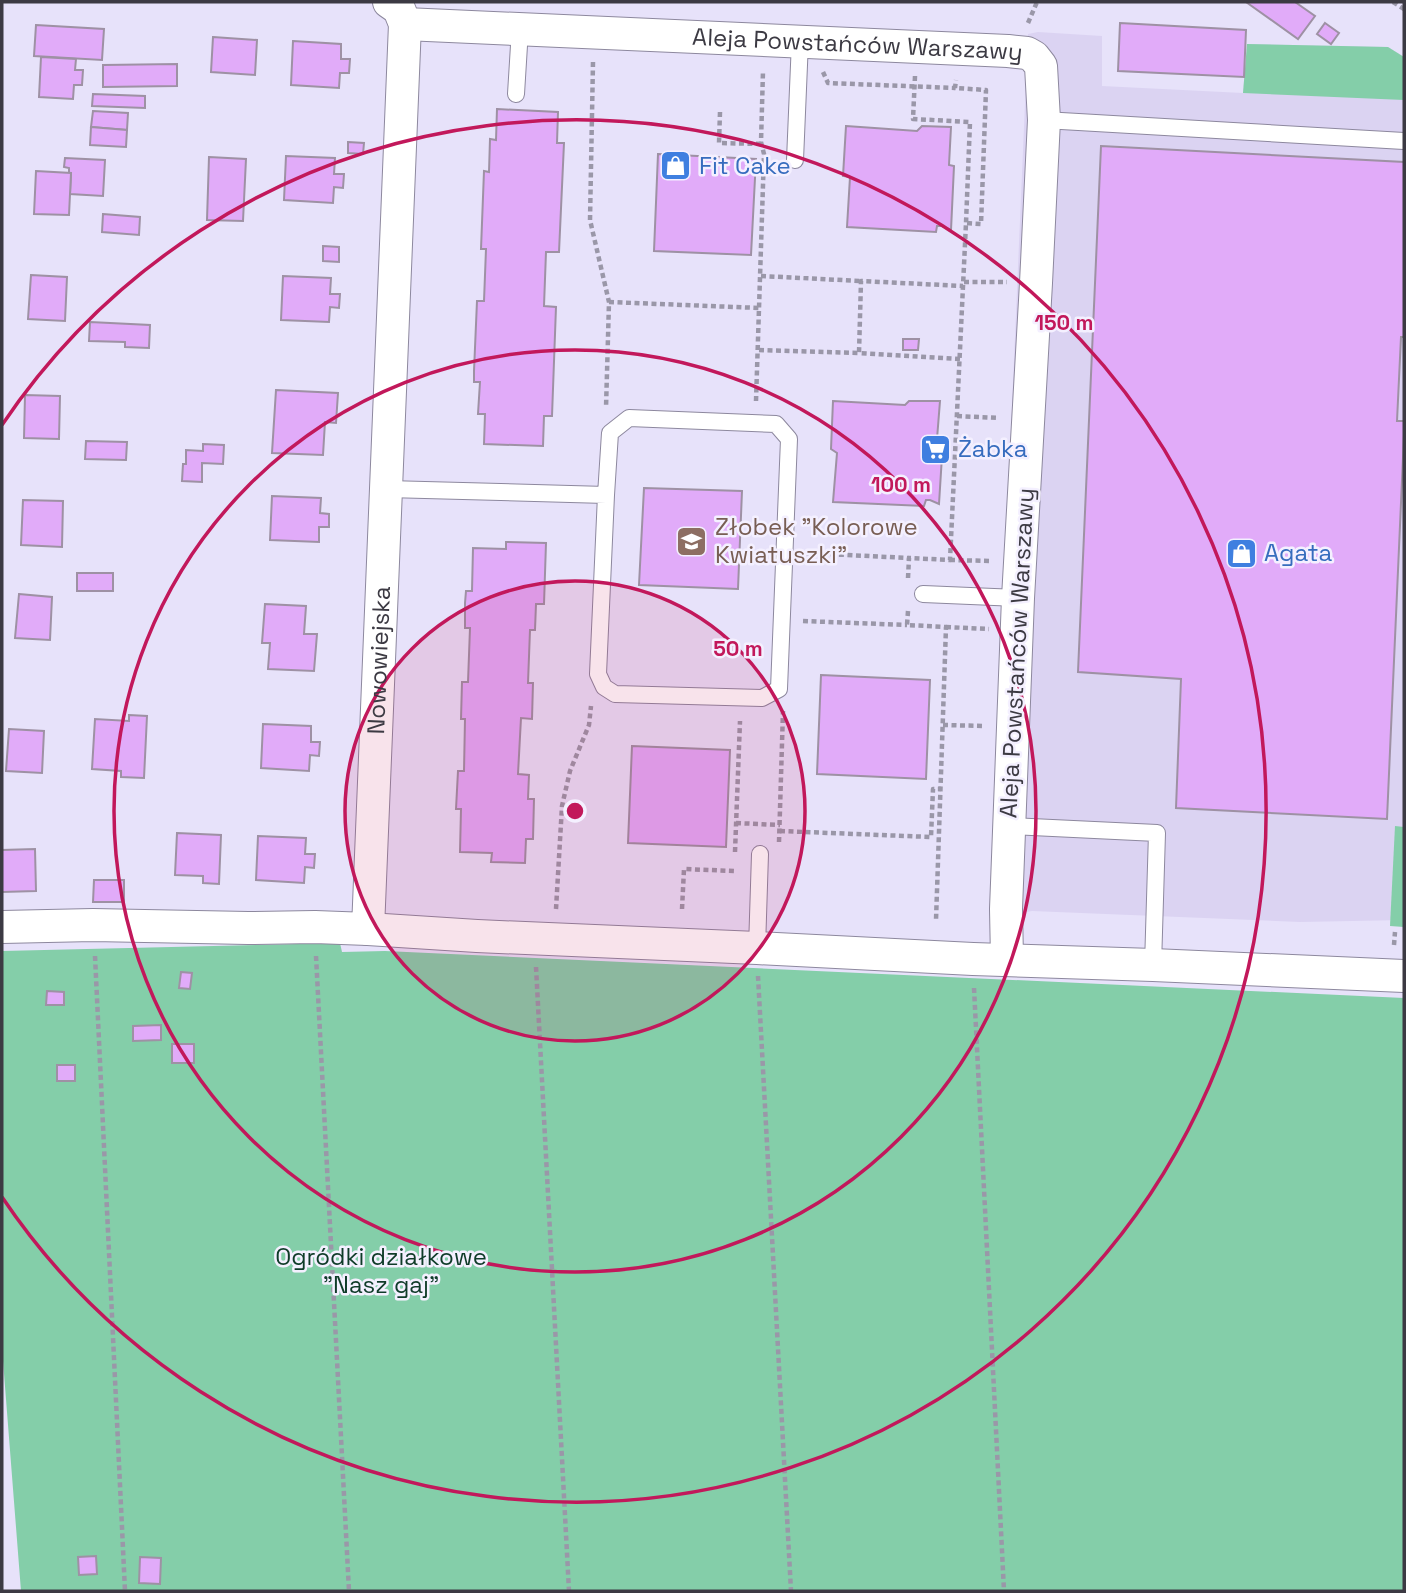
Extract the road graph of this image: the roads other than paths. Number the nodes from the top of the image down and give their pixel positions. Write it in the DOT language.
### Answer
graph roads {
  1 [pos="397,13"];
  2 [pos="520,29"];
  3 [pos="799,55"];
  4 [pos="516,94"];
  5 [pos="1044,120"];
  6 [pos="1404,141"];
  7 [pos="795,160"];
  8 [pos="387,489"];
  9 [pos="606,495"];
  10 [pos="915,596"];
  11 [pos="1018,598"];
  12 [pos="1009,826"];
  13 [pos="760,854"];
  14 [pos="2,927"];
  15 [pos="368,929"];
  16 [pos="757,948"];
  17 [pos="1007,959"];
  18 [pos="1153,965"];
  19 [pos="1404,976"];
  1 -- 2 [label="street, Aleja Powstańców Warszawy"];
  1 -- 8 [label="street, Nowowiejska"];
  2 -- 3 [label="street, Aleja Powstańców Warszawy"];
  2 -- 4 [label="lane"];
  3 -- 5 [label="street, Aleja Powstańców Warszawy"];
  3 -- 7 [label="lane"];
  5 -- 6 [label="lane"];
  5 -- 11 [label="street, Aleja Powstańców Warszawy"];
  8 -- 9 [label="lane"];
  8 -- 15 [label="street, Nowowiejska"];
  9 -- 9 [label="lane"];
  10 -- 11 [label="lane"];
  11 -- 12 [label="street, Aleja Powstańców Warszawy"];
  12 -- 17 [label="street, Aleja Powstańców Warszawy"];
  12 -- 18 [label="lane"];
  13 -- 16 [label="lane"];
  14 -- 15 [label="street"];
  15 -- 16 [label="street"];
  16 -- 17 [label="street"];
  17 -- 18 [label="street"];
  18 -- 19 [label="street"];
}
